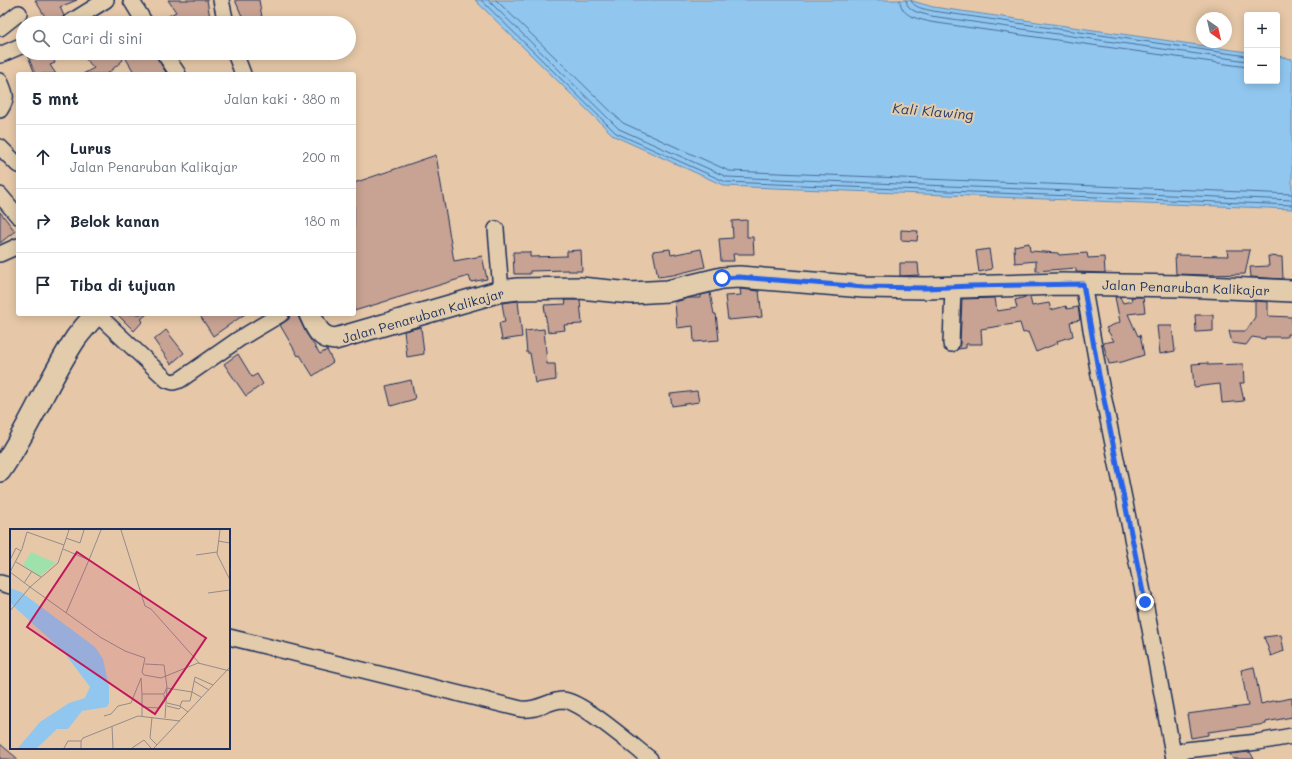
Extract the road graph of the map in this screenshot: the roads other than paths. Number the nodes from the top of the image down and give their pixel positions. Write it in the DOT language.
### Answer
graph roads {
  1 [pos="106,0"];
  2 [pos="131,0"];
  3 [pos="221,0"];
  4 [pos="18,13"];
  5 [pos="81,16"];
  6 [pos="141,16"];
  7 [pos="224,16"];
  8 [pos="0,28"];
  9 [pos="16,48"];
  10 [pos="0,55"];
  11 [pos="169,60"];
  12 [pos="238,60"];
  13 [pos="177,72"];
  14 [pos="242,72"];
  15 [pos="0,81"];
  16 [pos="0,110"];
  17 [pos="0,147"];
  18 [pos="16,163"];
  19 [pos="0,195"];
  20 [pos="16,214"];
  21 [pos="496,229"];
  22 [pos="16,247"];
  23 [pos="0,254"];
  24 [pos="1083,284"];
  25 [pos="953,287"];
  26 [pos="501,291"];
  27 [pos="1292,291"];
  28 [pos="94,316"];
  29 [pos="98,316"];
  30 [pos="278,316"];
  31 [pos="311,316"];
  32 [pos="951,344"];
  33 [pos="0,471"];
  34 [pos="0,582"];
  35 [pos="10,586"];
  36 [pos="230,637"];
  37 [pos="1292,736"];
  38 [pos="650,759"];
  39 [pos="1175,759"];
  1 -- 5 [label="street"];
  2 -- 6 [label="street"];
  3 -- 7 [label="street"];
  4 -- 8 [label="street"];
  9 -- 10 [label="street"];
  11 -- 13 [label="street"];
  12 -- 14 [label="street"];
  15 -- 16 [label="street"];
  17 -- 18 [label="street"];
  19 -- 20 [label="street"];
  21 -- 26 [label="street"];
  22 -- 23 [label="street"];
  24 -- 25 [label="street, Jalan Penaruban Kalikajar"];
  24 -- 27 [label="street, Jalan Penaruban Kalikajar"];
  24 -- 39 [label="street"];
  25 -- 26 [label="street, Jalan Penaruban Kalikajar"];
  25 -- 32 [label="street"];
  26 -- 31 [label="street, Jalan Penaruban Kalikajar"];
  28 -- 33 [label="street"];
  29 -- 30 [label="street"];
  34 -- 35 [label="street"];
  36 -- 38 [label="street"];
  37 -- 39 [label="street"];
}
